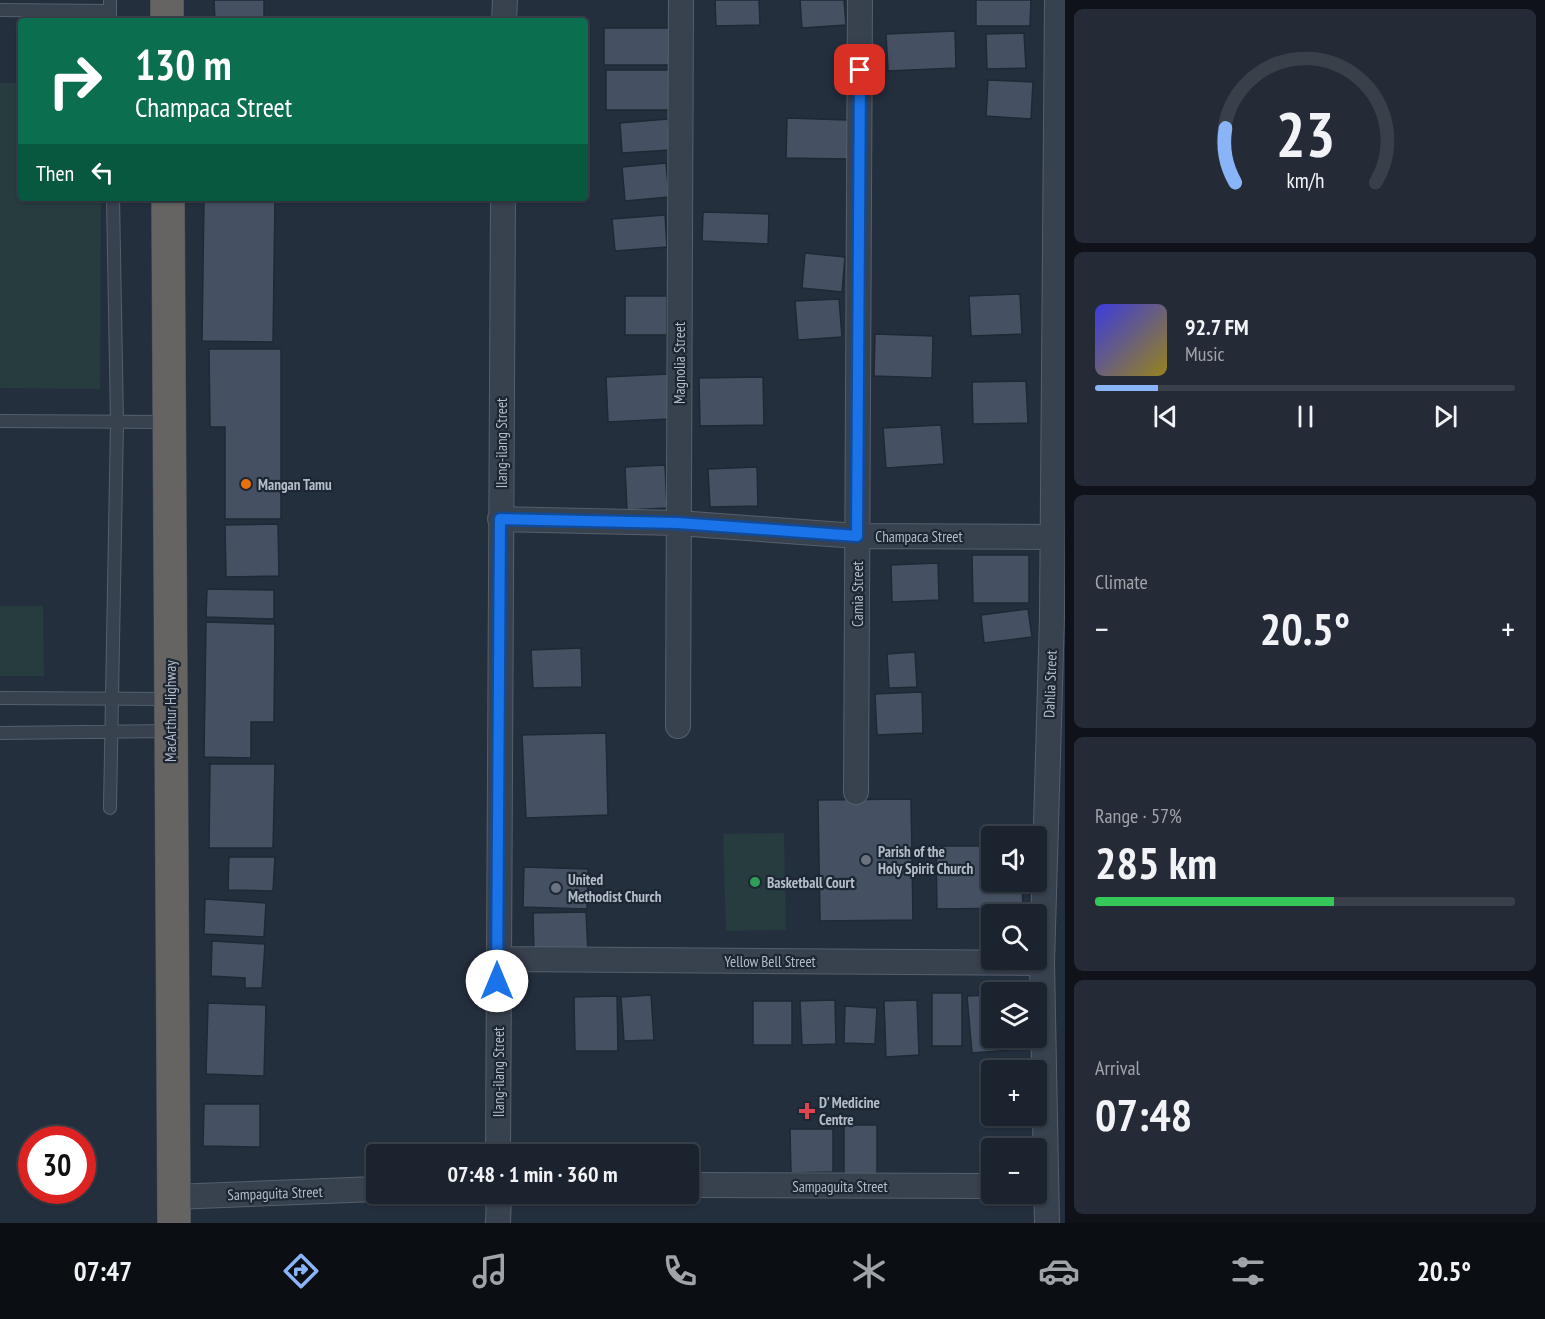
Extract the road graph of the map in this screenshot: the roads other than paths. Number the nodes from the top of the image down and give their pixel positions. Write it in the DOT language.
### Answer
graph roads {
  1 [pos="167,0"];
  2 [pos="505,0"];
  3 [pos="681,0"];
  4 [pos="860,0"];
  5 [pos="1057,0"];
  6 [pos="0,10"];
  7 [pos="110,11"];
  8 [pos="167,18"];
  9 [pos="504,18"];
  10 [pos="113,201"];
  11 [pos="168,201"];
  12 [pos="503,201"];
  13 [pos="0,421"];
  14 [pos="117,422"];
  15 [pos="169,422"];
  16 [pos="500,519"];
  17 [pos="678,523"];
  18 [pos="857,536"];
  19 [pos="1051,537"];
  20 [pos="1058,616"];
  21 [pos="0,698"];
  22 [pos="113,698"];
  23 [pos="170,699"];
  24 [pos="678,726"];
  25 [pos="170,731"];
  26 [pos="112,732"];
  27 [pos="0,733"];
  28 [pos="856,792"];
  29 [pos="110,808"];
  30 [pos="1045,904"];
  31 [pos="497,959"];
  32 [pos="981,963"];
  33 [pos="1042,970"];
  34 [pos="498,1144"];
  35 [pos="699,1185"];
  36 [pos="981,1186"];
  37 [pos="1049,1186"];
  38 [pos="366,1190"];
  39 [pos="498,1204"];
  40 [pos="174,1210"];
  41 [pos="498,1223"];
  42 [pos="1047,1223"];
  1 -- 8 [label="highway"];
  2 -- 9 [label="street"];
  3 -- 17 [label="street, Magnolia Street"];
  4 -- 18 [label="street, Camia Street"];
  5 -- 19 [label="street, Dahlia Street"];
  6 -- 7 [label="lane"];
  10 -- 14 [label="lane"];
  11 -- 15 [label="highway, MacArthur Highway"];
  12 -- 16 [label="street, Ilang-ilang Street"];
  13 -- 14 [label="lane"];
  14 -- 15 [label="lane"];
  14 -- 22 [label="lane"];
  15 -- 23 [label="highway, MacArthur Highway"];
  16 -- 17 [label="street, Champaca Street"];
  16 -- 31 [label="street, Ilang-ilang Street"];
  17 -- 18 [label="street, Champaca Street"];
  17 -- 24 [label="street, Magnolia Street"];
  18 -- 19 [label="street, Champaca Street"];
  18 -- 28 [label="street, Camia Street"];
  19 -- 20 [label="street, Dahlia Street"];
  20 -- 30 [label="street, Dahlia Street"];
  21 -- 22 [label="lane"];
  22 -- 23 [label="lane"];
  22 -- 26 [label="lane"];
  23 -- 25 [label="highway, MacArthur Highway"];
  25 -- 26 [label="lane"];
  25 -- 40 [label="highway, MacArthur Highway"];
  26 -- 27 [label="lane"];
  26 -- 29 [label="lane"];
  31 -- 32 [label="street, Yellow Bell Street"];
  31 -- 34 [label="street, Ilang-ilang Street"];
  33 -- 37 [label="street, Dahlia Street"];
  35 -- 36 [label="street, Sampaguita Street"];
  37 -- 42 [label="street, Dahlia Street"];
  38 -- 40 [label="street, Sampaguita Street"];
  39 -- 41 [label="street"];
}
